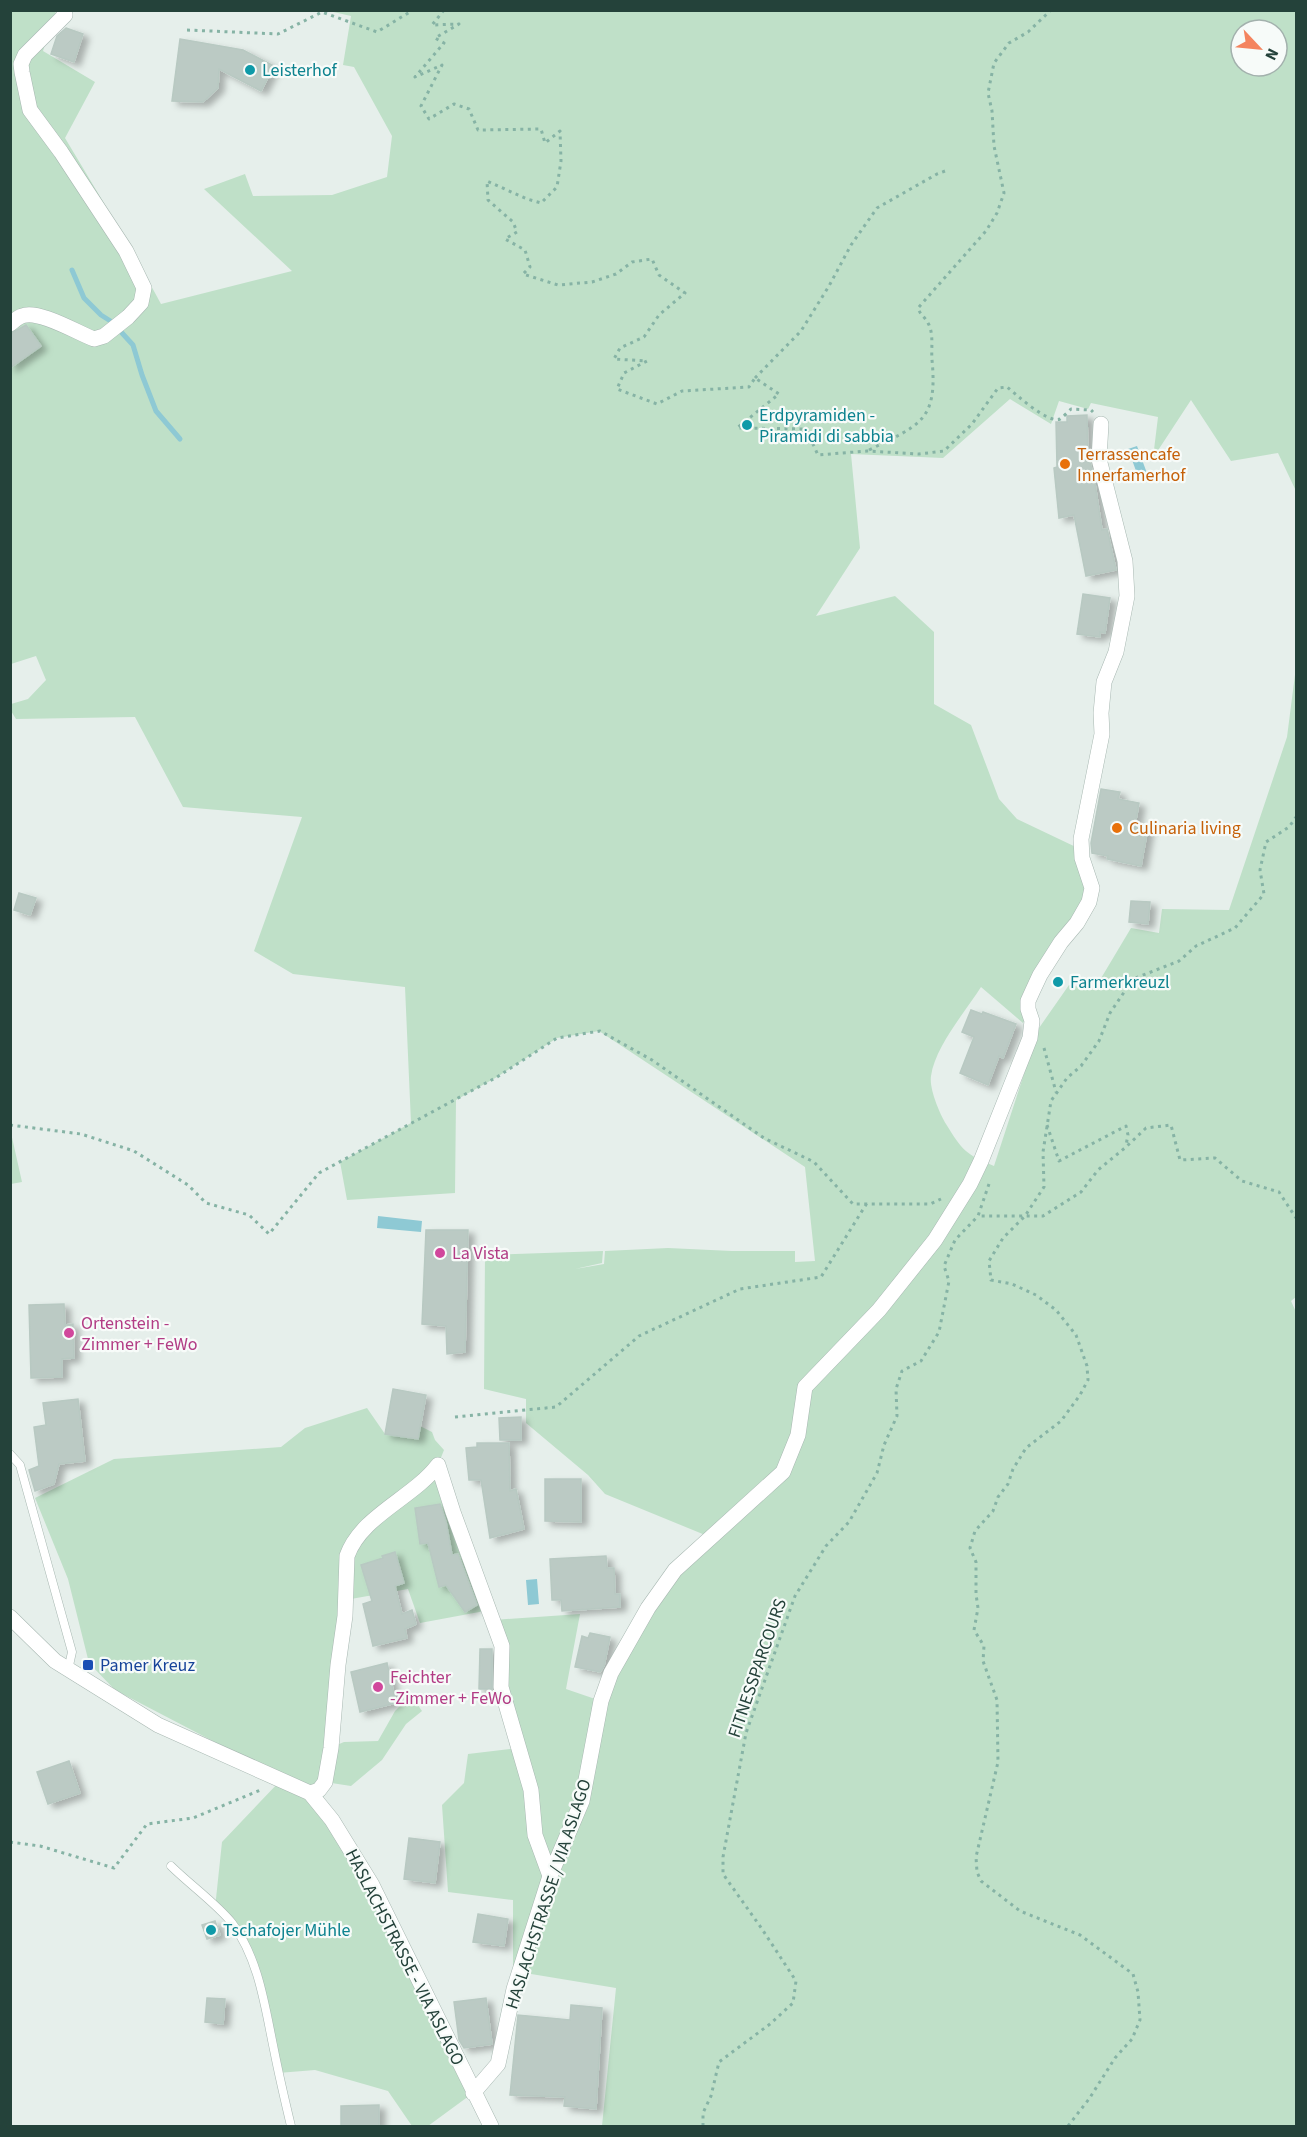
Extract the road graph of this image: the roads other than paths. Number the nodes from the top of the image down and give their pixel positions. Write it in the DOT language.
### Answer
graph roads {
  1 [pos="64,10"];
  2 [pos="10,324"];
  3 [pos="1101,424"];
  4 [pos="10,1454"];
  5 [pos="10,1617"];
  6 [pos="68,1670"];
  7 [pos="310,1793"];
  8 [pos="171,1866"];
  9 [pos="550,1876"];
  10 [pos="473,2093"];
  11 [pos="291,2127"];
  12 [pos="491,2127"];
  1 -- 2 [label="street"];
  3 -- 9 [label="street, HASLACHSTRASSE / VIA ASLAGO"];
  4 -- 6 [label="lane"];
  5 -- 6 [label="street, HASLACHSTRASSE - VIA ASLAGO"];
  6 -- 7 [label="street, HASLACHSTRASSE - VIA ASLAGO"];
  7 -- 9 [label="street"];
  7 -- 10 [label="street, HASLACHSTRASSE - VIA ASLAGO"];
  8 -- 11 [label="lane"];
  9 -- 10 [label="street, HASLACHSTRASSE / VIA ASLAGO"];
  10 -- 12 [label="street, HASLACHSTRASSE - VIA ASLAGO"];
}
